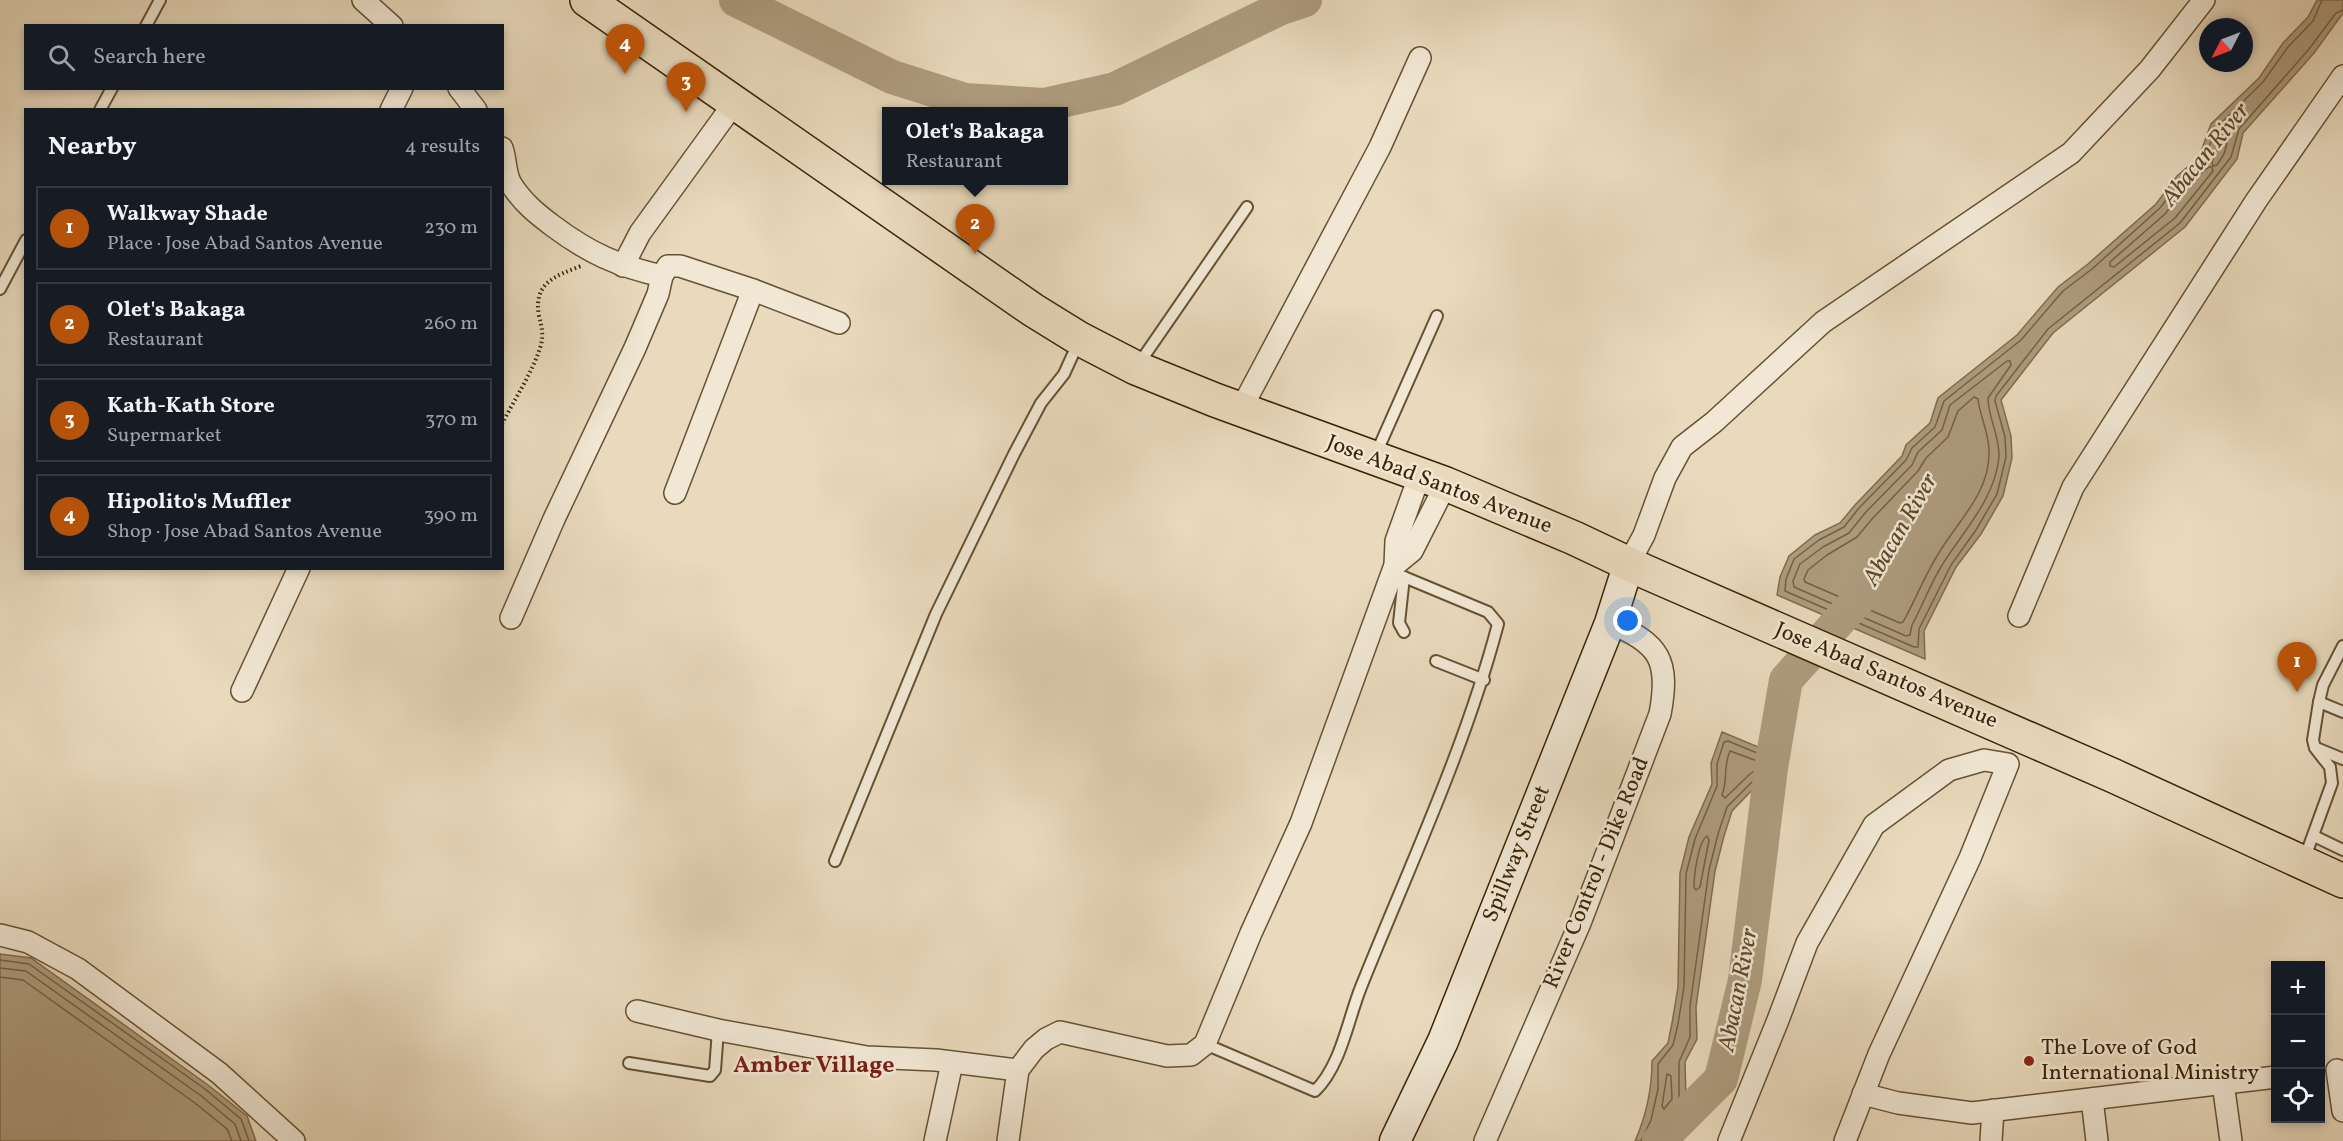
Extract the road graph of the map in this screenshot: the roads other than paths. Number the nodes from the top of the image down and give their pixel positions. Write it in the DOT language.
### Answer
graph roads {
  1 [pos="160,0"];
  2 [pos="363,0"];
  3 [pos="587,0"];
  4 [pos="2204,0"];
  5 [pos="147,24"];
  6 [pos="390,24"];
  7 [pos="1420,58"];
  8 [pos="2343,76"];
  9 [pos="111,90"];
  10 [pos="401,90"];
  11 [pos="461,90"];
  12 [pos="735,102"];
  13 [pos="101,108"];
  14 [pos="392,108"];
  15 [pos="474,108"];
  16 [pos="504,155"];
  17 [pos="1247,207"];
  18 [pos="24,244"];
  19 [pos="623,266"];
  20 [pos="662,276"];
  21 [pos="0,289"];
  22 [pos="753,290"];
  23 [pos="1437,316"];
  24 [pos="839,323"];
  25 [pos="1080,339"];
  26 [pos="1136,368"];
  27 [pos="1241,409"];
  28 [pos="1374,458"];
  29 [pos="1433,479"];
  30 [pos="675,493"];
  31 [pos="1638,568"];
  32 [pos="298,570"];
  33 [pos="1397,571"];
  34 [pos="2019,616"];
  35 [pos="511,618"];
  36 [pos="1610,623"];
  37 [pos="1404,633"];
  38 [pos="2343,646"];
  39 [pos="1436,662"];
  40 [pos="1484,680"];
  41 [pos="242,691"];
  42 [pos="2319,702"];
  43 [pos="2343,712"];
  44 [pos="2315,748"];
  45 [pos="2343,759"];
  46 [pos="2308,850"];
  47 [pos="2343,850"];
  48 [pos="835,861"];
  49 [pos="2343,881"];
  50 [pos="0,935"];
  51 [pos="636,1011"];
  52 [pos="718,1030"];
  53 [pos="1205,1044"];
  54 [pos="629,1063"];
  55 [pos="952,1063"];
  56 [pos="1018,1070"];
  57 [pos="2333,1070"];
  58 [pos="2271,1078"];
  59 [pos="2223,1083"];
  60 [pos="1863,1094"];
  61 [pos="2092,1099"];
  62 [pos="1993,1110"];
  63 [pos="2343,1111"];
  64 [pos="294,1141"];
  65 [pos="935,1141"];
  66 [pos="1008,1141"];
  67 [pos="1395,1141"];
  68 [pos="1485,1141"];
  69 [pos="1729,1141"];
  70 [pos="1845,1141"];
  71 [pos="1991,1141"];
  72 [pos="2097,1141"];
  73 [pos="2231,1141"];
  1 -- 5 [label="lane"];
  2 -- 6 [label="street"];
  3 -- 12 [label="highway, Jose Abad Santos Avenue"];
  4 -- 31 [label="street"];
  7 -- 27 [label="street"];
  8 -- 34 [label="street"];
  9 -- 13 [label="lane"];
  10 -- 14 [label="street"];
  11 -- 15 [label="street"];
  12 -- 19 [label="street"];
  12 -- 25 [label="highway, Jose Abad Santos Avenue"];
  16 -- 19 [label="street"];
  17 -- 26 [label="lane"];
  18 -- 21 [label="lane"];
  19 -- 20 [label="street"];
  20 -- 22 [label="street"];
  20 -- 35 [label="street"];
  22 -- 24 [label="street"];
  22 -- 30 [label="street"];
  23 -- 28 [label="lane"];
  25 -- 26 [label="highway, Jose Abad Santos Avenue"];
  25 -- 48 [label="lane"];
  26 -- 27 [label="highway, Jose Abad Santos Avenue"];
  27 -- 28 [label="highway, Jose Abad Santos Avenue"];
  28 -- 29 [label="highway, Jose Abad Santos Avenue"];
  29 -- 31 [label="highway, Jose Abad Santos Avenue"];
  29 -- 33 [label="street"];
  29 -- 33 [label="street"];
  31 -- 36 [label="street, Spillway Street"];
  31 -- 46 [label="highway, Jose Abad Santos Avenue"];
  32 -- 41 [label="street"];
  33 -- 37 [label="lane"];
  33 -- 40 [label="lane"];
  33 -- 53 [label="street"];
  36 -- 67 [label="street, Spillway Street"];
  36 -- 68 [label="street, River Control - Dike Road"];
  38 -- 42 [label="lane"];
  39 -- 40 [label="lane"];
  40 -- 53 [label="lane"];
  42 -- 43 [label="lane"];
  42 -- 44 [label="lane"];
  44 -- 45 [label="lane"];
  44 -- 46 [label="lane"];
  46 -- 47 [label="lane"];
  46 -- 49 [label="highway, Jose Abad Santos Avenue"];
  50 -- 64 [label="street"];
  51 -- 52 [label="street"];
  52 -- 54 [label="lane"];
  52 -- 55 [label="street"];
  53 -- 56 [label="street"];
  55 -- 56 [label="street"];
  55 -- 65 [label="street"];
  56 -- 66 [label="street"];
  57 -- 63 [label="street"];
  58 -- 59 [label="street"];
  59 -- 61 [label="street"];
  59 -- 73 [label="street"];
  60 -- 62 [label="street"];
  60 -- 69 [label="street"];
  60 -- 70 [label="street"];
  61 -- 62 [label="street"];
  61 -- 72 [label="street"];
  62 -- 71 [label="street"];
}
